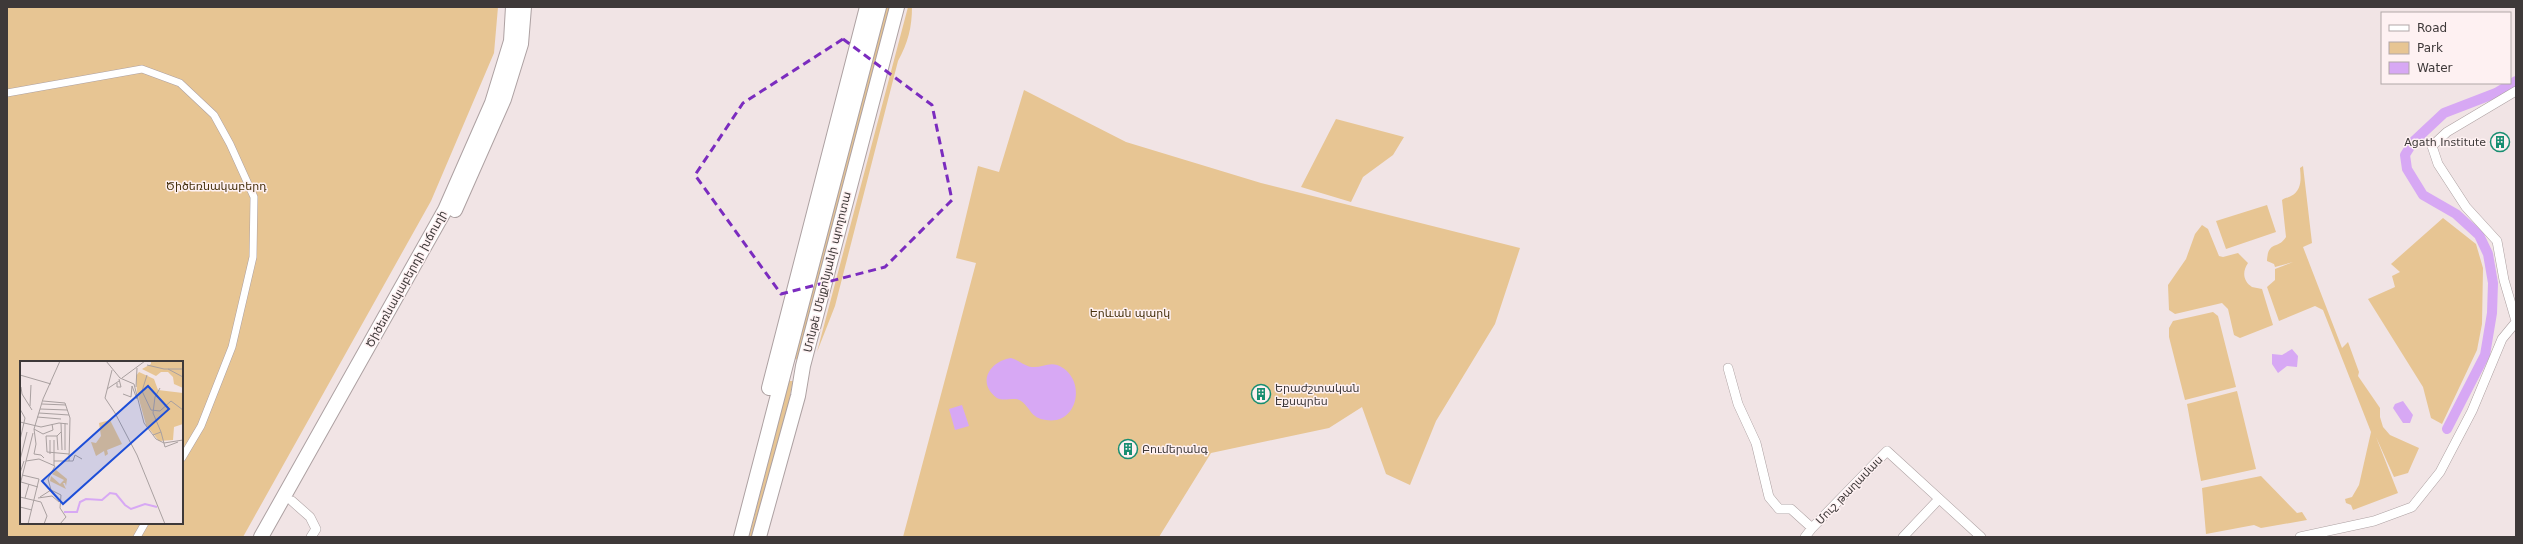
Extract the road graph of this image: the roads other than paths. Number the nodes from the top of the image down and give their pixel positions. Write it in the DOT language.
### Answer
graph roads {
  1 [pos="513,7"];
  2 [pos="524,7"];
  3 [pos="867,7"];
  4 [pos="879,7"];
  5 [pos="896,7"];
  6 [pos="2516,91"];
  7 [pos="7,93"];
  8 [pos="2516,322"];
  9 [pos="786,362"];
  10 [pos="803,366"];
  11 [pos="1728,368"];
  12 [pos="183,456"];
  13 [pos="757,472"];
  14 [pos="1939,499"];
  15 [pos="292,501"];
  16 [pos="144,524"];
  17 [pos="1812,528"];
  18 [pos="137,537"];
  19 [pos="261,537"];
  20 [pos="272,537"];
  21 [pos="312,537"];
  22 [pos="741,537"];
  23 [pos="759,537"];
  24 [pos="1805,537"];
  25 [pos="1902,537"];
  26 [pos="1981,537"];
  27 [pos="2300,537"];
  1 -- 19 [label="main road, Ծիծեռնակաբերդի խճուղի"];
  2 -- 15 [label="main road, Ծիծեռնակաբերդի խճուղի"];
  3 -- 13 [label="main road"];
  4 -- 9 [label="main road, Մոնթե Մելքոնյանի պողոտա"];
  5 -- 10 [label="main road, Մոնթե Մելքոնյանի պողոտա"];
  6 -- 8 [label="street"];
  7 -- 12 [label="street"];
  8 -- 27 [label="street"];
  9 -- 10 [label="main road"];
  9 -- 13 [label="main road, Մոնթե Մելքոնյանի պողոտա"];
  10 -- 23 [label="main road, Մոնթե Մելքոնյանի պողոտա"];
  11 -- 17 [label="street, Մուշ թաղամաս"];
  13 -- 22 [label="main road, Մոնթե Մելքոնյանի պողոտա"];
  14 -- 17 [label="street, Մուշ թաղամաս"];
  14 -- 25 [label="street"];
  14 -- 26 [label="street, Մուշ թաղամաս"];
  15 -- 20 [label="main road, Ծիծեռնակաբերդի խճուղի"];
  15 -- 21 [label="street"];
  16 -- 18 [label="street"];
  17 -- 24 [label="street, Մուշ թաղամաս"];
}
